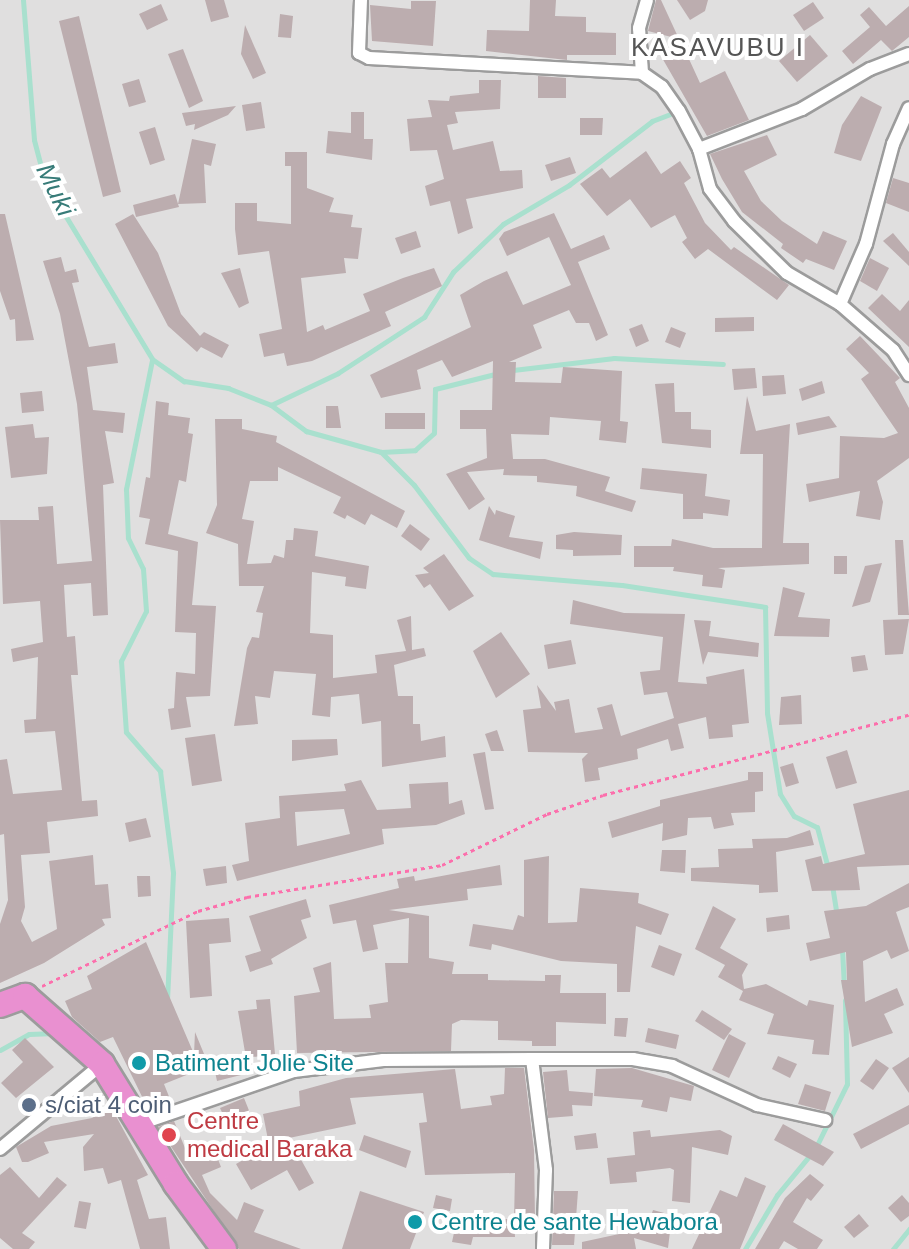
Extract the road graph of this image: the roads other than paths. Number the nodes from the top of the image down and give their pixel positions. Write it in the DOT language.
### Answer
graph roads {
  1 [pos="361,0"];
  2 [pos="647,0"];
  3 [pos="909,54"];
  4 [pos="642,73"];
  5 [pos="909,108"];
  6 [pos="699,149"];
  7 [pos="840,304"];
  8 [pos="909,375"];
  9 [pos="0,1005"];
  10 [pos="532,1059"];
  11 [pos="102,1064"];
  12 [pos="825,1120"];
  13 [pos="142,1123"];
  14 [pos="0,1149"];
  15 [pos="221,1248"];
  16 [pos="543,1249"];
  1 -- 4 [label="street"];
  2 -- 4 [label="street"];
  3 -- 6 [label="street"];
  4 -- 6 [label="street"];
  5 -- 7 [label="street"];
  6 -- 7 [label="street"];
  7 -- 8 [label="street"];
  9 -- 11 [label="highway"];
  10 -- 12 [label="street"];
  10 -- 13 [label="street"];
  10 -- 16 [label="street"];
  11 -- 13 [label="highway"];
  11 -- 14 [label="street"];
  13 -- 15 [label="highway"];
}
